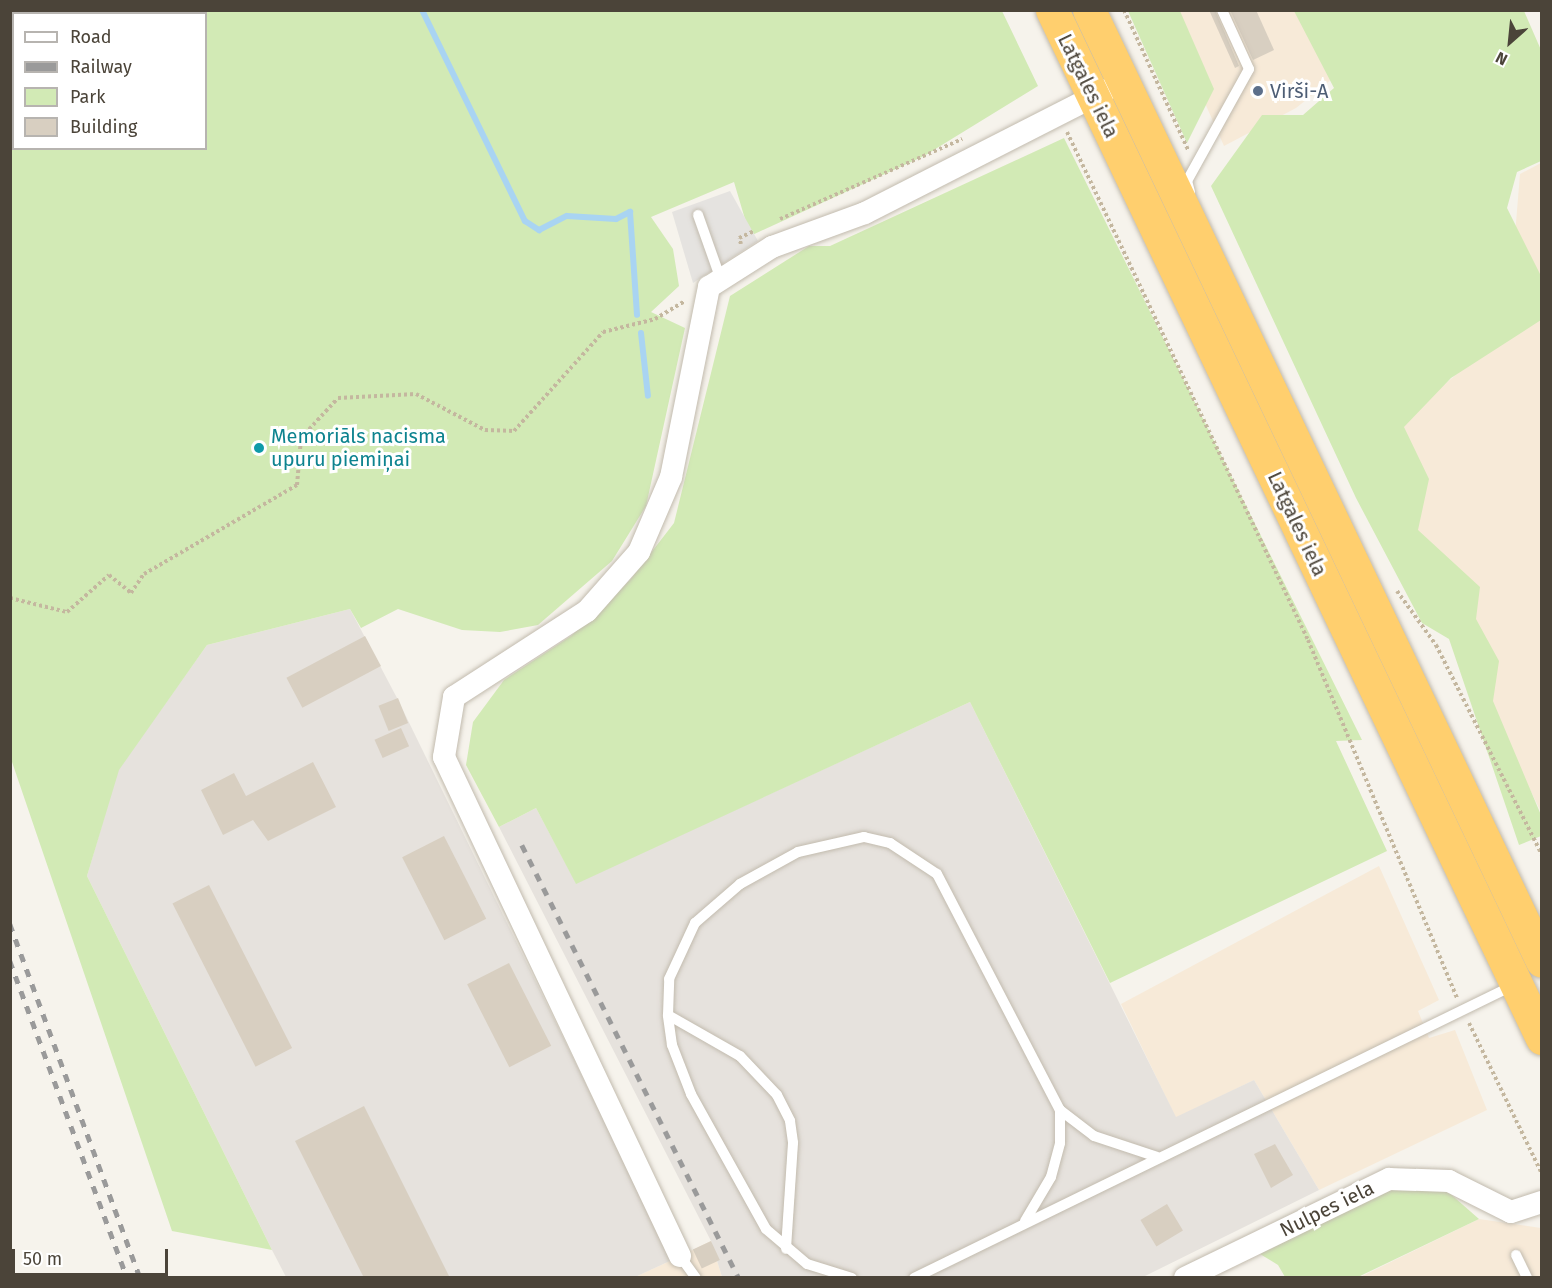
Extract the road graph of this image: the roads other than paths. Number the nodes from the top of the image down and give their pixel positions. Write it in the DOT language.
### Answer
graph roads {
  1 [pos="1052,10"];
  2 [pos="1089,10"];
  3 [pos="1222,10"];
  4 [pos="1123,82"];
  5 [pos="1093,97"];
  6 [pos="698,215"];
  7 [pos="1208,262"];
  8 [pos="714,282"];
  9 [pos="1542,961"];
  10 [pos="1529,975"];
  11 [pos="668,1015"];
  12 [pos="1542,1038"];
  13 [pos="1060,1110"];
  14 [pos="1157,1157"];
  15 [pos="1542,1202"];
  16 [pos="1022,1224"];
  17 [pos="786,1249"];
  18 [pos="680,1256"];
  19 [pos="1516,1256"];
  20 [pos="696,1278"];
  21 [pos="852,1278"];
  22 [pos="914,1278"];
  23 [pos="1185,1278"];
  24 [pos="1527,1278"];
  1 -- 5 [label="highway, Latgales iela"];
  2 -- 4 [label="highway, Latgales iela"];
  3 -- 7 [label="lane, Latgales iela"];
  4 -- 5 [label="street"];
  4 -- 7 [label="highway, Latgales iela"];
  5 -- 8 [label="street"];
  5 -- 10 [label="highway, Latgales iela"];
  6 -- 8 [label="lane"];
  7 -- 9 [label="highway, Latgales iela"];
  8 -- 18 [label="street"];
  10 -- 12 [label="highway, Latgales iela"];
  10 -- 14 [label="lane"];
  11 -- 13 [label="lane"];
  11 -- 17 [label="lane"];
  11 -- 17 [label="lane"];
  13 -- 14 [label="lane"];
  13 -- 16 [label="lane"];
  14 -- 16 [label="lane"];
  15 -- 23 [label="street, Nulpes iela"];
  16 -- 22 [label="lane"];
  17 -- 21 [label="lane"];
  18 -- 20 [label="lane"];
  19 -- 24 [label="lane"];
}
